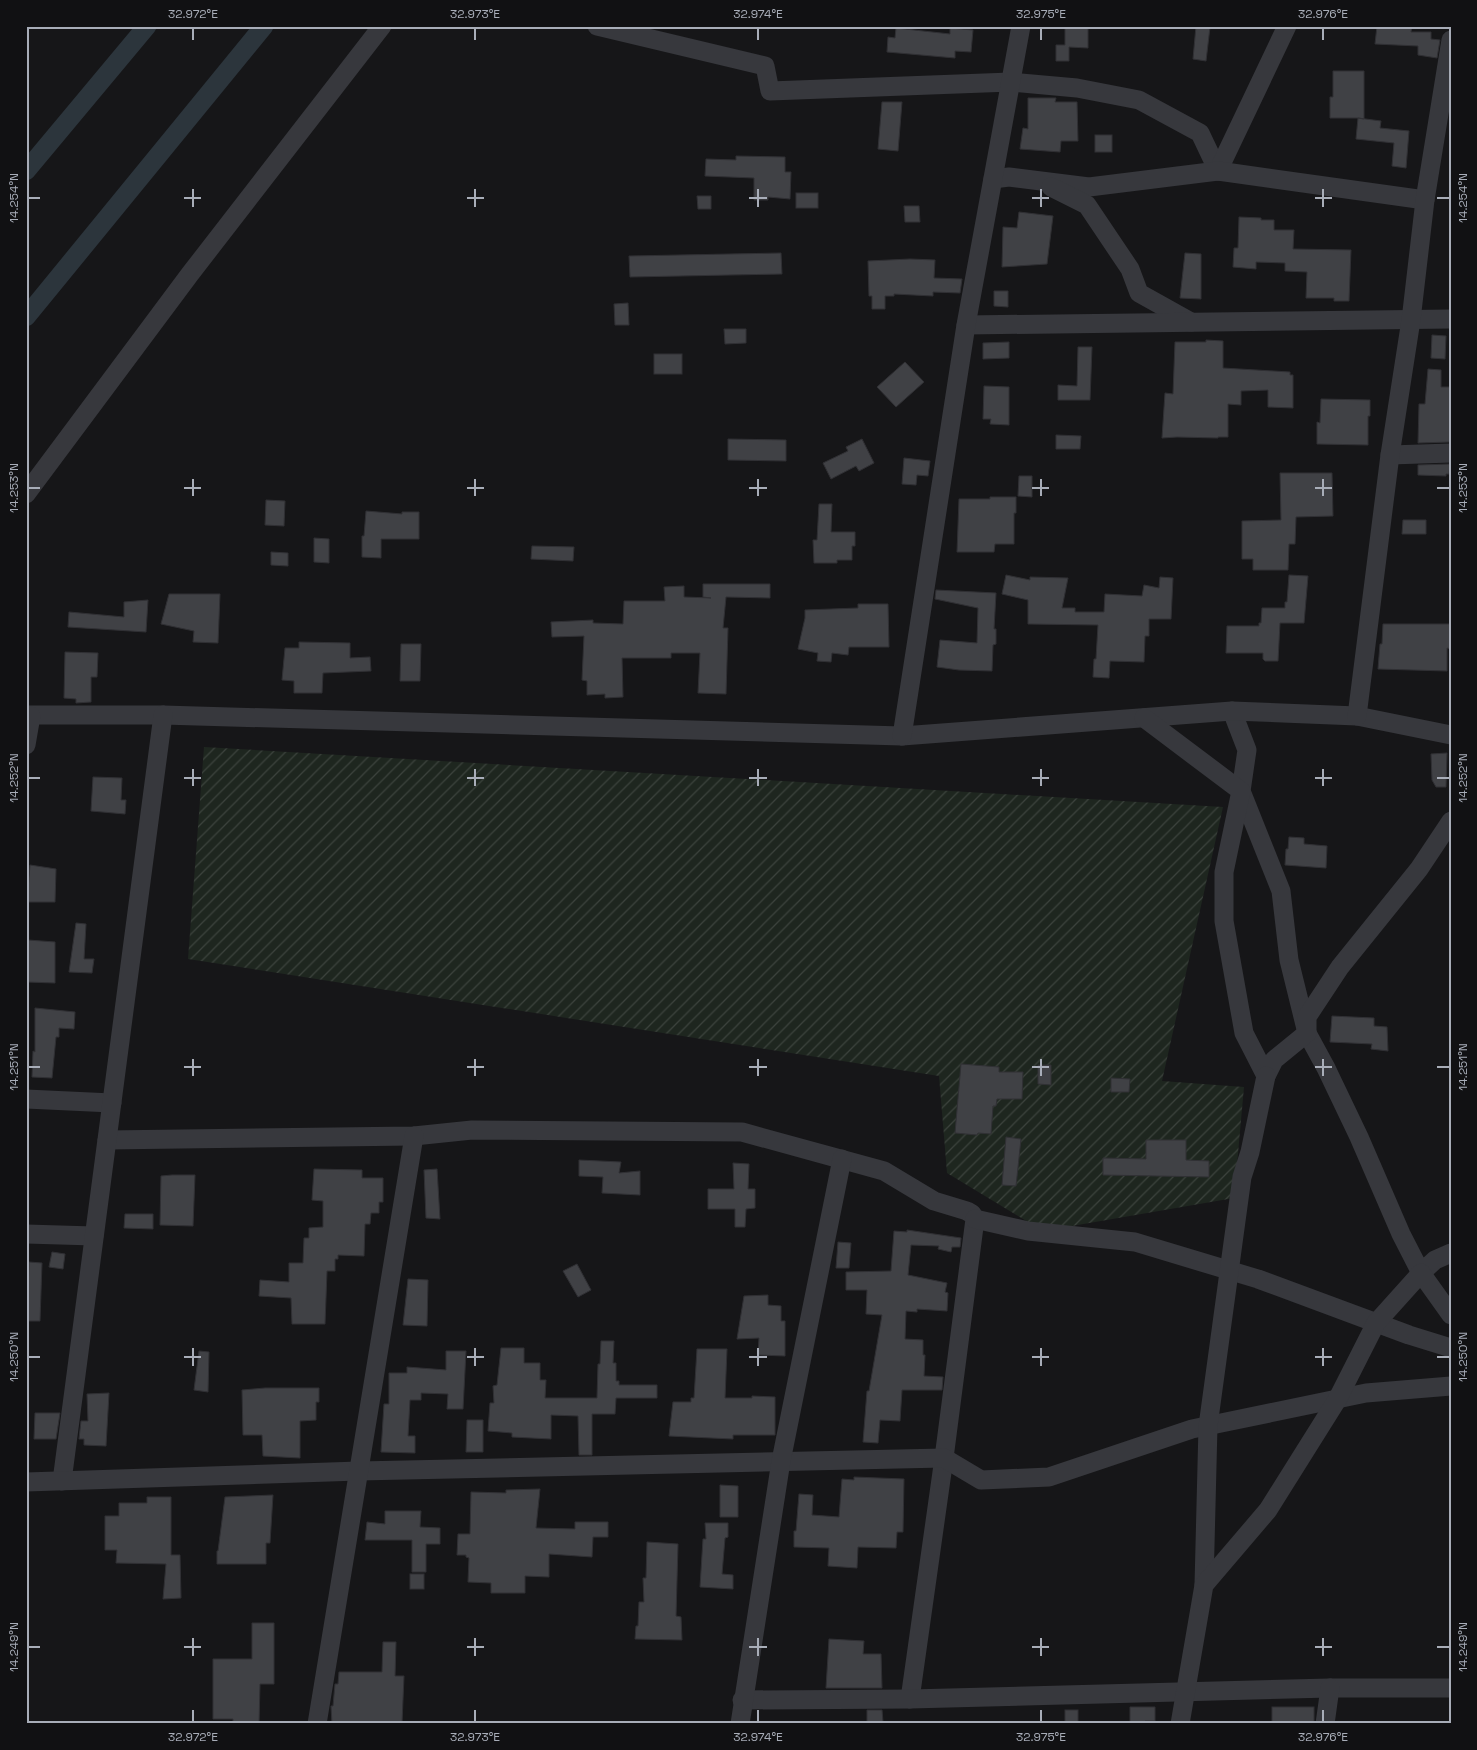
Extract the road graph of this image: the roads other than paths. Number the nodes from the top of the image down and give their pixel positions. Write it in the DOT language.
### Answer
graph roads {
  1 [pos="382,26"];
  2 [pos="597,26"];
  3 [pos="1021,26"];
  4 [pos="1288,26"];
  5 [pos="1451,40"];
  6 [pos="1011,82"];
  7 [pos="1444,119"];
  8 [pos="1218,171"];
  9 [pos="993,179"];
  10 [pos="1039,180"];
  11 [pos="1425,200"];
  12 [pos="1411,320"];
  13 [pos="1451,320"];
  14 [pos="1193,323"];
  15 [pos="966,325"];
  16 [pos="1451,453"];
  17 [pos="1390,455"];
  18 [pos="26,494"];
  19 [pos="1232,711"];
  20 [pos="29,715"];
  21 [pos="163,715"];
  22 [pos="1357,716"];
  23 [pos="1144,718"];
  24 [pos="1451,735"];
  25 [pos="902,736"];
  26 [pos="26,745"];
  27 [pos="1241,791"];
  28 [pos="1451,821"];
  29 [pos="1307,1033"];
  30 [pos="1266,1076"];
  31 [pos="26,1099"];
  32 [pos="112,1103"];
  33 [pos="414,1136"];
  34 [pos="107,1140"];
  35 [pos="842,1159"];
  36 [pos="975,1219"];
  37 [pos="26,1234"];
  38 [pos="94,1236"];
  39 [pos="1451,1254"];
  40 [pos="1229,1270"];
  41 [pos="1421,1272"];
  42 [pos="1451,1315"];
  43 [pos="1376,1323"];
  44 [pos="1451,1348"];
  45 [pos="1451,1386"];
  46 [pos="1337,1400"];
  47 [pos="1208,1426"];
  48 [pos="944,1458"];
  49 [pos="781,1461"];
  50 [pos="359,1471"];
  51 [pos="62,1481"];
  52 [pos="26,1482"];
  53 [pos="1204,1585"];
  54 [pos="1330,1688"];
  55 [pos="1451,1688"];
  56 [pos="1186,1693"];
  57 [pos="742,1700"];
  58 [pos="910,1700"];
  59 [pos="317,1724"];
  60 [pos="740,1724"];
  61 [pos="1180,1724"];
  62 [pos="1325,1724"];
  1 -- 18 [label="street"];
  2 -- 6 [label="street"];
  3 -- 6 [label="street"];
  4 -- 8 [label="street"];
  5 -- 7 [label="street"];
  6 -- 8 [label="street"];
  6 -- 9 [label="street"];
  7 -- 11 [label="street"];
  8 -- 10 [label="street"];
  8 -- 11 [label="street"];
  9 -- 10 [label="street"];
  9 -- 15 [label="street"];
  10 -- 14 [label="street"];
  11 -- 12 [label="street"];
  12 -- 13 [label="street"];
  12 -- 14 [label="street"];
  12 -- 17 [label="street"];
  14 -- 15 [label="street"];
  15 -- 25 [label="street"];
  16 -- 17 [label="street"];
  17 -- 22 [label="street"];
  19 -- 22 [label="street"];
  19 -- 23 [label="street"];
  19 -- 27 [label="street"];
  20 -- 21 [label="street"];
  20 -- 26 [label="street"];
  21 -- 25 [label="street"];
  21 -- 32 [label="street"];
  22 -- 24 [label="street"];
  23 -- 25 [label="street"];
  23 -- 27 [label="street"];
  27 -- 29 [label="street"];
  27 -- 30 [label="street"];
  28 -- 29 [label="street"];
  29 -- 30 [label="street"];
  29 -- 41 [label="street"];
  30 -- 40 [label="street"];
  31 -- 32 [label="street"];
  32 -- 34 [label="street"];
  33 -- 34 [label="street"];
  33 -- 35 [label="street"];
  33 -- 50 [label="street"];
  34 -- 38 [label="street"];
  35 -- 36 [label="street"];
  35 -- 49 [label="street"];
  36 -- 40 [label="street"];
  36 -- 48 [label="street"];
  37 -- 38 [label="street"];
  38 -- 51 [label="street"];
  39 -- 41 [label="street"];
  40 -- 43 [label="street"];
  40 -- 47 [label="street"];
  41 -- 42 [label="street"];
  41 -- 43 [label="street"];
  43 -- 44 [label="street"];
  43 -- 46 [label="street"];
  45 -- 46 [label="street"];
  46 -- 47 [label="street"];
  46 -- 53 [label="street"];
  47 -- 48 [label="street"];
  47 -- 53 [label="street"];
  48 -- 49 [label="street"];
  48 -- 58 [label="street"];
  49 -- 50 [label="street"];
  49 -- 57 [label="street"];
  50 -- 51 [label="street"];
  50 -- 59 [label="street"];
  51 -- 52 [label="street"];
  53 -- 56 [label="street"];
  54 -- 55 [label="street"];
  54 -- 56 [label="street"];
  54 -- 62 [label="street"];
  56 -- 58 [label="street"];
  56 -- 61 [label="street"];
  57 -- 58 [label="street"];
  57 -- 60 [label="street"];
}
